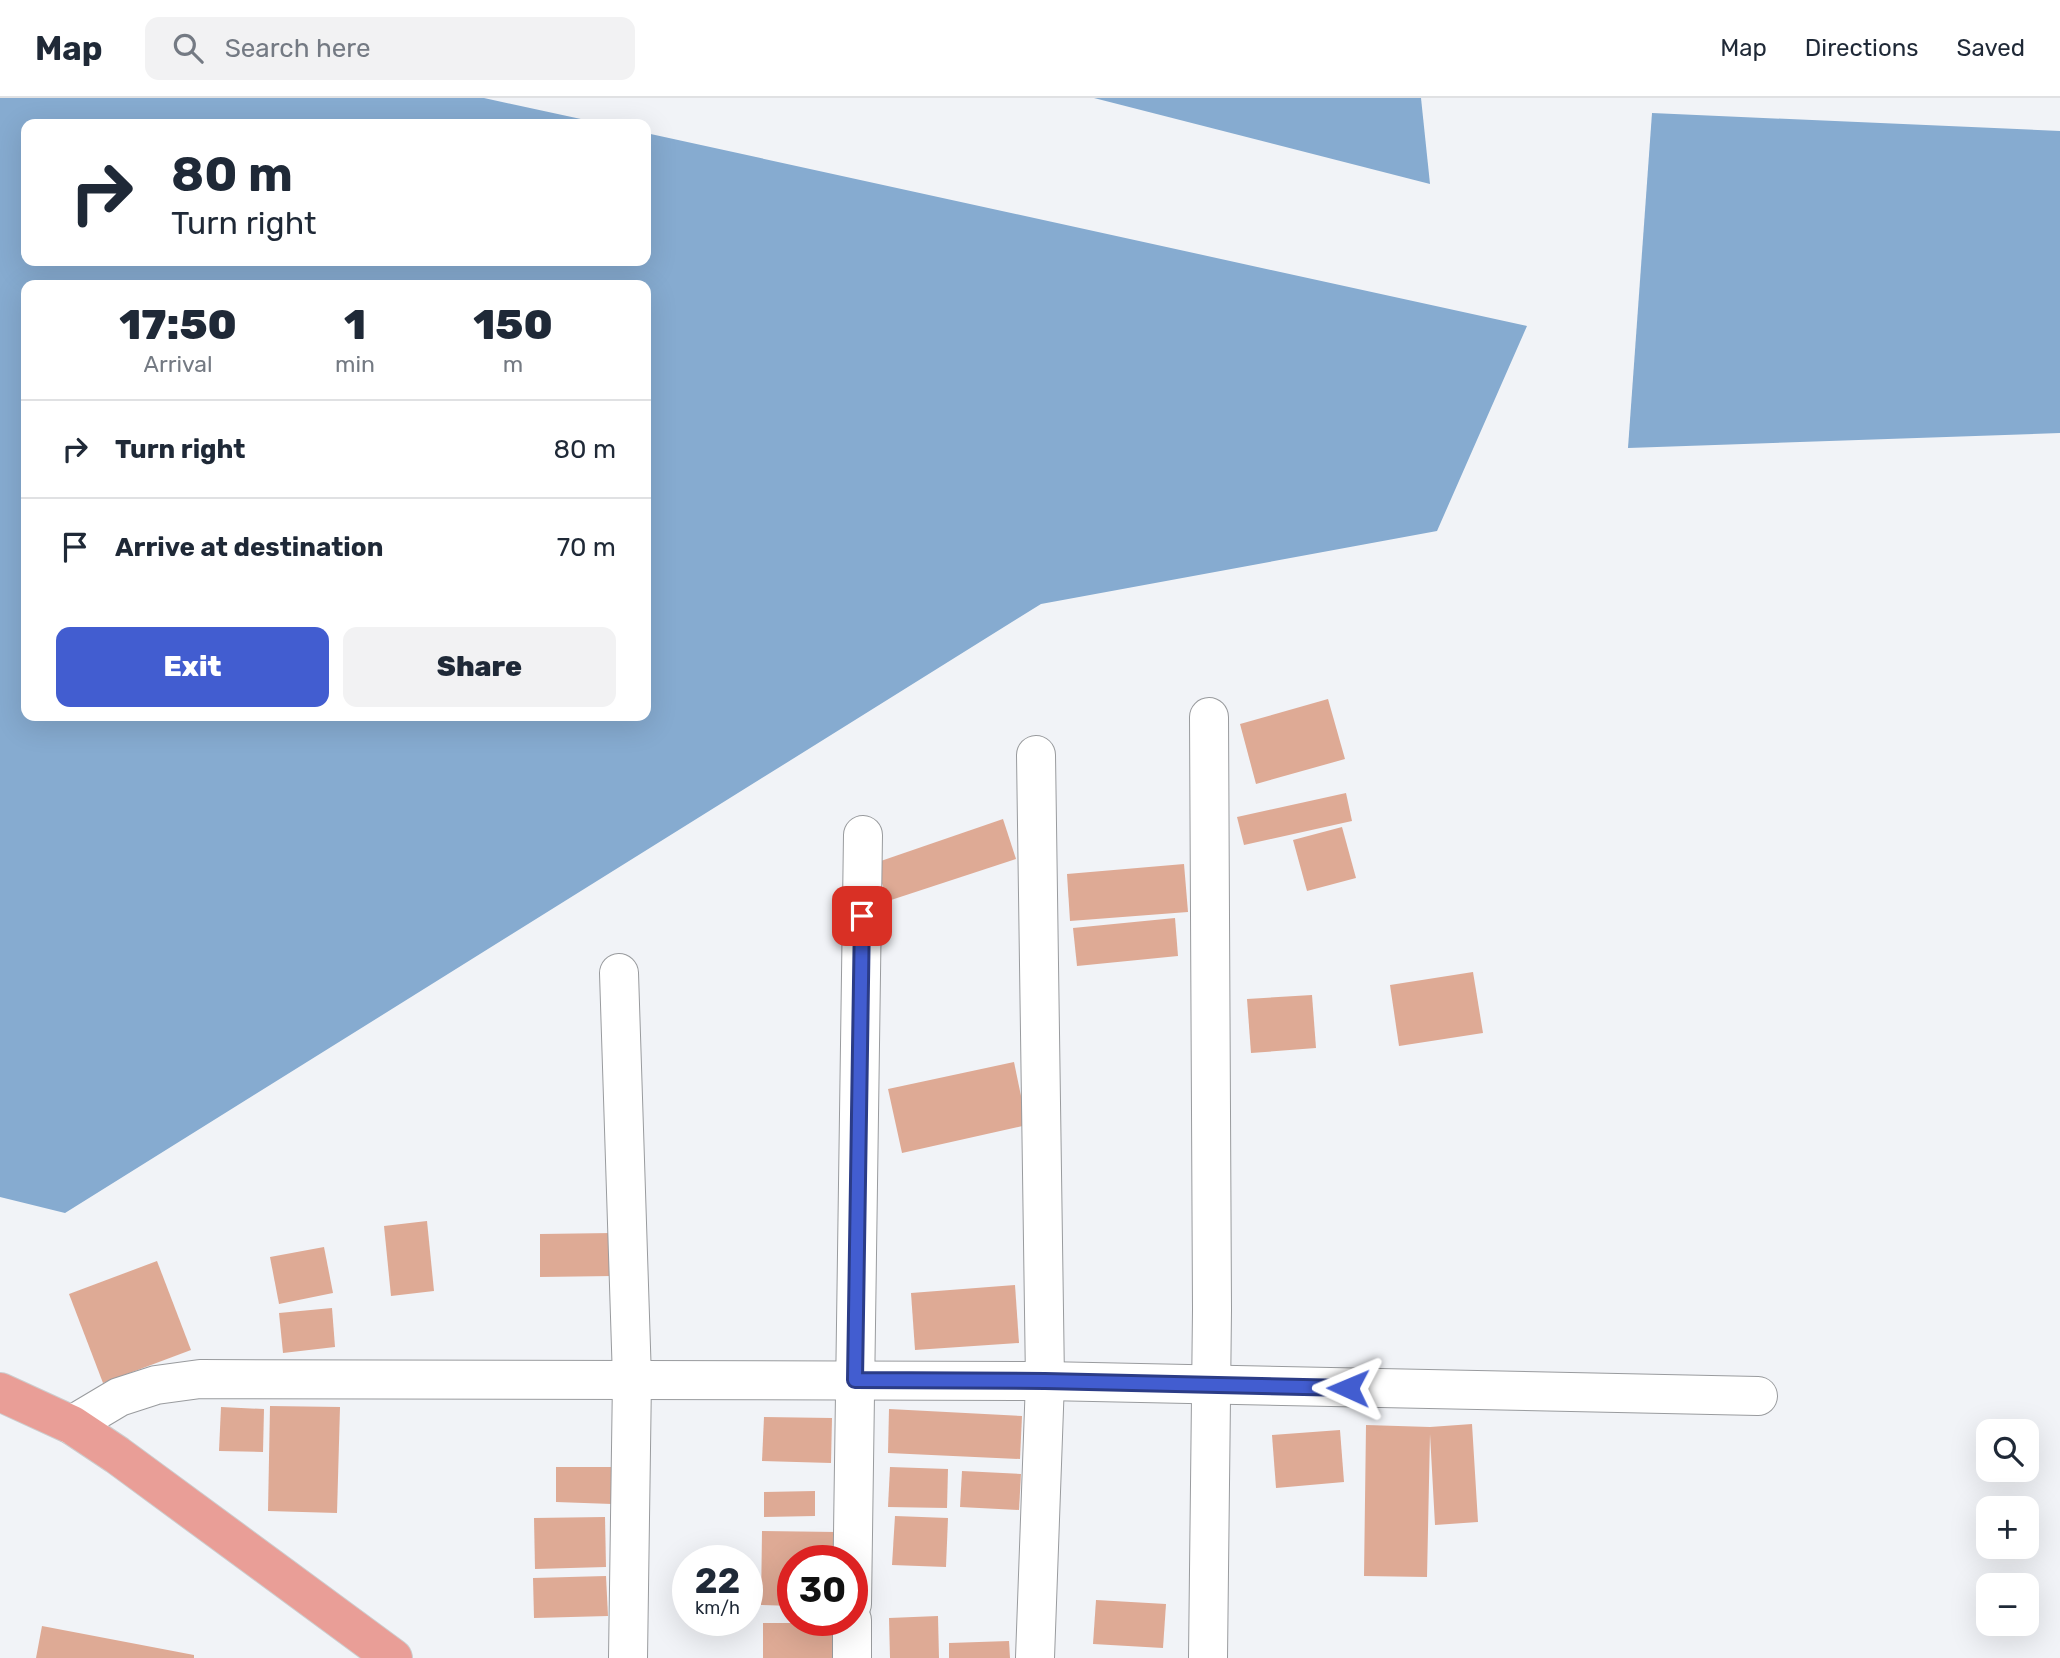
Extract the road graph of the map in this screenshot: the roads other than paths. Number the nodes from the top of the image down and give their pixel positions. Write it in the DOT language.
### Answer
graph roads {
  1 [pos="1209,717"];
  2 [pos="1036,755"];
  3 [pos="863,835"];
  4 [pos="619,973"];
  5 [pos="632,1379"];
  6 [pos="855,1380"];
  7 [pos="1045,1381"];
  8 [pos="1211,1386"];
  9 [pos="0,1392"];
  10 [pos="1758,1396"];
  11 [pos="72,1425"];
  12 [pos="853,1545"];
  13 [pos="852,1636"];
  14 [pos="393,1658"];
  15 [pos="628,1658"];
  16 [pos="852,1658"];
  17 [pos="1035,1658"];
  18 [pos="1208,1658"];
  1 -- 8 [label="street"];
  2 -- 7 [label="street"];
  3 -- 6 [label="street"];
  4 -- 5 [label="street"];
  5 -- 6 [label="street"];
  5 -- 11 [label="street"];
  5 -- 15 [label="street"];
  6 -- 7 [label="street"];
  6 -- 12 [label="street"];
  7 -- 8 [label="street"];
  7 -- 17 [label="street"];
  8 -- 10 [label="street"];
  8 -- 18 [label="street"];
  9 -- 11 [label="main road"];
  11 -- 14 [label="main road"];
  13 -- 16 [label="street"];
}
